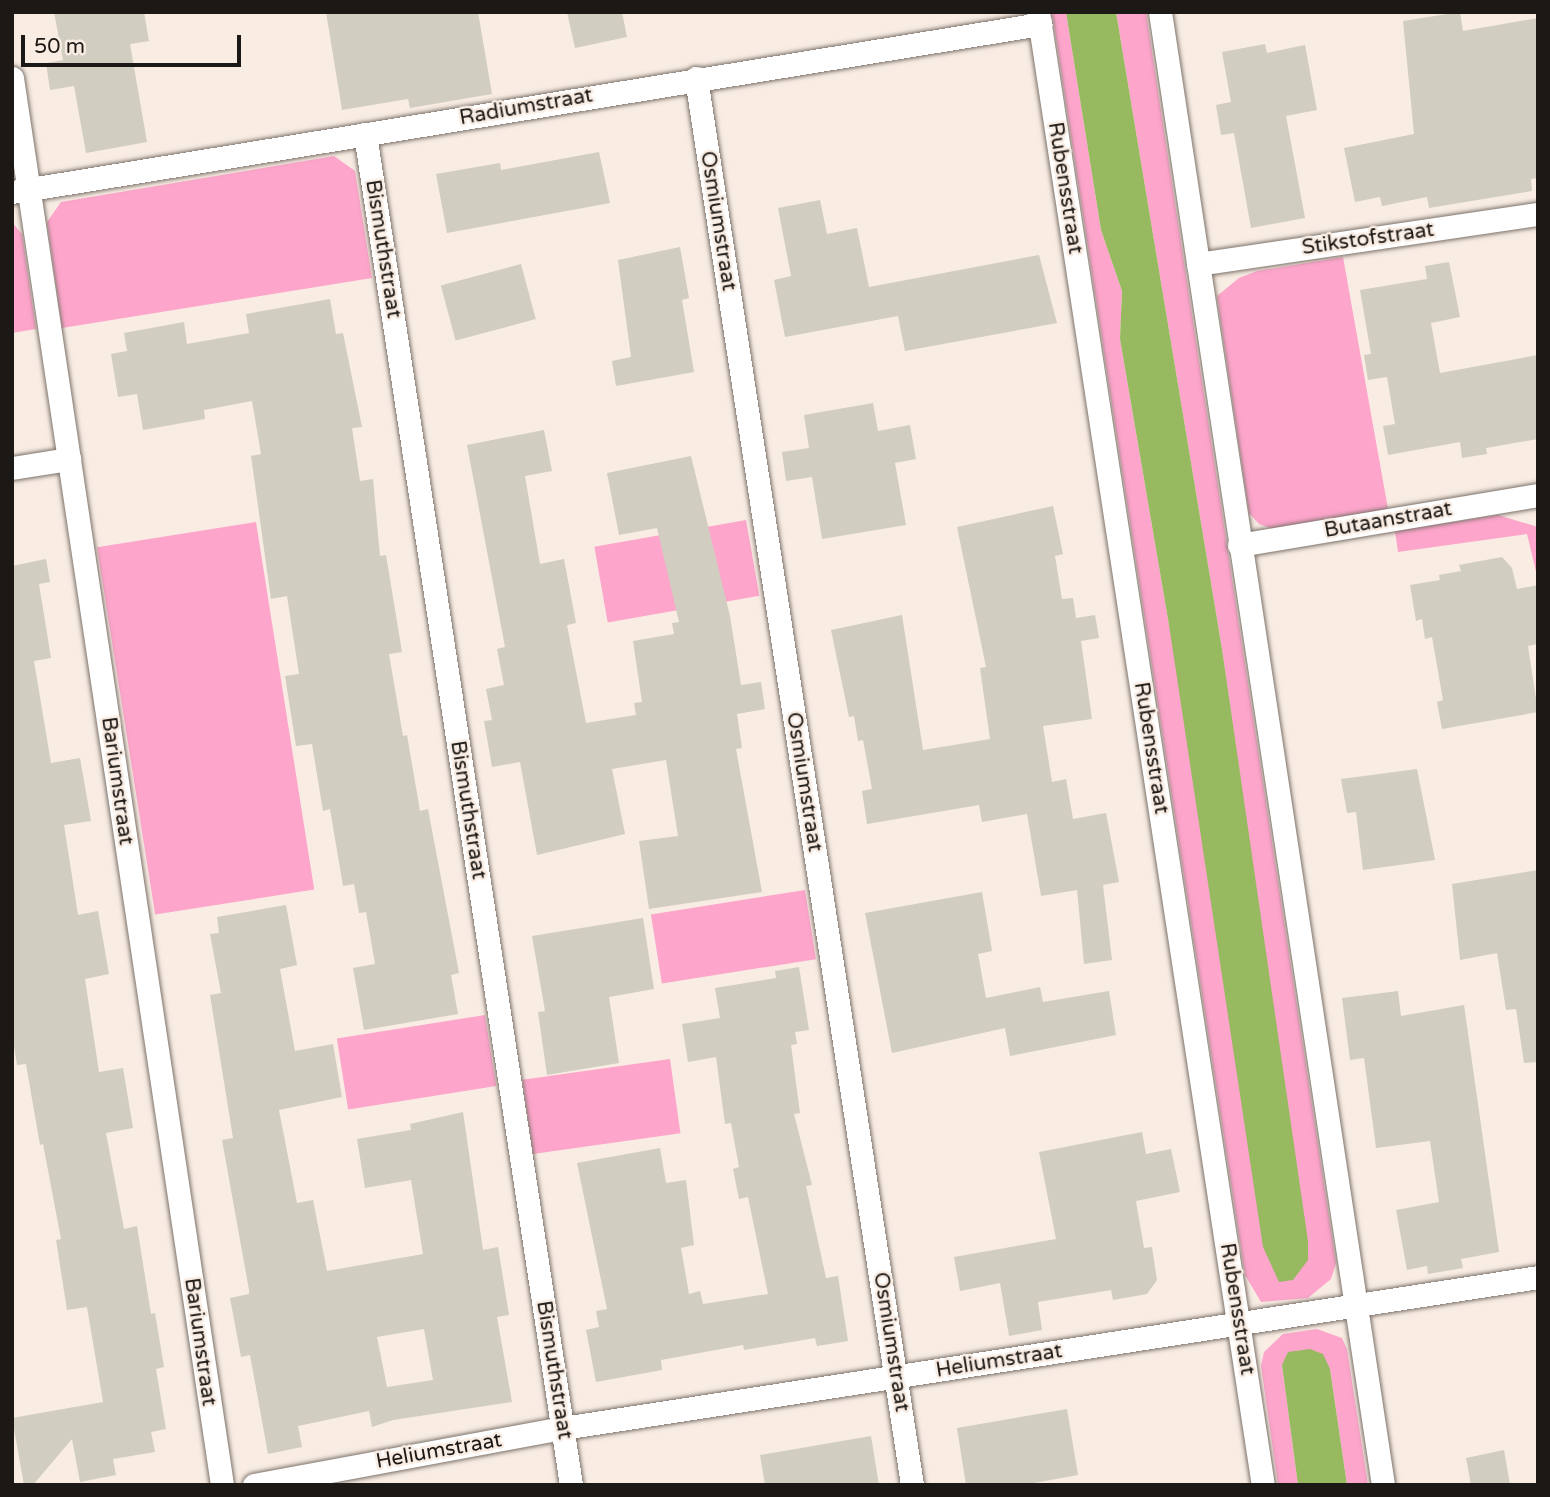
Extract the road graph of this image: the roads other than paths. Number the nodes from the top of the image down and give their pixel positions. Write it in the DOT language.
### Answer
graph roads {
  1 [pos="1160,12"];
  2 [pos="1039,18"];
  3 [pos="12,78"];
  4 [pos="696,78"];
  5 [pos="365,134"];
  6 [pos="21,191"];
  7 [pos="1538,214"];
  8 [pos="1198,264"];
  9 [pos="69,459"];
  10 [pos="12,468"];
  11 [pos="1538,495"];
  12 [pos="1239,545"];
  13 [pos="1538,1277"];
  14 [pos="1356,1308"];
  15 [pos="1239,1322"];
  16 [pos="896,1377"];
  17 [pos="563,1428"];
  18 [pos="222,1485"];
  19 [pos="254,1485"];
  20 [pos="571,1485"];
  21 [pos="912,1485"];
  22 [pos="1263,1485"];
  23 [pos="1383,1485"];
  1 -- 8 [label="street"];
  2 -- 4 [label="street, Radiumstraat"];
  2 -- 15 [label="street, Rubensstraat"];
  3 -- 6 [label="street, Bariumstraat"];
  4 -- 5 [label="street, Radiumstraat"];
  4 -- 16 [label="street, Osmiumstraat"];
  5 -- 6 [label="street, Radiumstraat"];
  5 -- 17 [label="street, Bismuthstraat"];
  6 -- 9 [label="street, Bariumstraat"];
  7 -- 8 [label="street, Stikstofstraat"];
  8 -- 12 [label="street"];
  9 -- 10 [label="street"];
  9 -- 18 [label="street, Bariumstraat"];
  11 -- 12 [label="street, Butaanstraat"];
  12 -- 14 [label="street"];
  13 -- 14 [label="street, Heliumstraat"];
  14 -- 15 [label="street, Heliumstraat"];
  14 -- 23 [label="street"];
  15 -- 16 [label="street, Heliumstraat"];
  15 -- 22 [label="street, Rubensstraat"];
  16 -- 17 [label="street, Heliumstraat"];
  16 -- 21 [label="street, Osmiumstraat"];
  17 -- 19 [label="street, Heliumstraat"];
  17 -- 20 [label="street, Bismuthstraat"];
}
